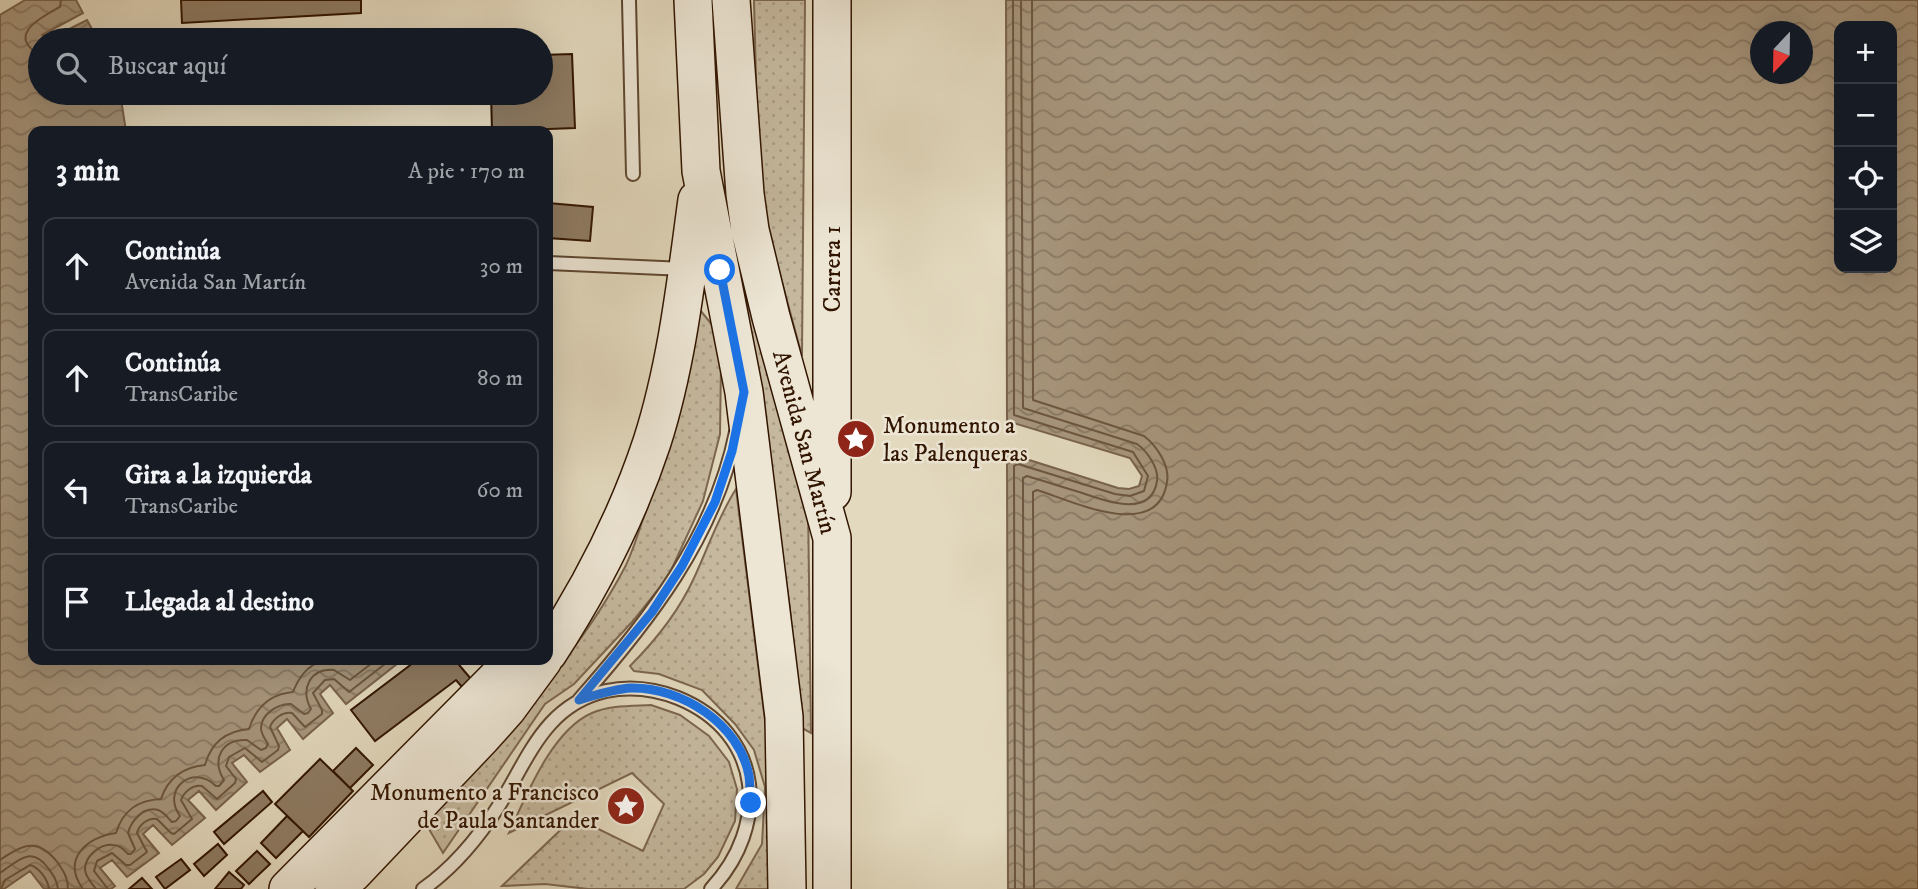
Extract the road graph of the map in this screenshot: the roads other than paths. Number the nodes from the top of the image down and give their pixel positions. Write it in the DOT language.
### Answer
graph roads {
  1 [pos="629,0"];
  2 [pos="693,0"];
  3 [pos="731,0"];
  4 [pos="832,0"];
  5 [pos="633,174"];
  6 [pos="553,263"];
  7 [pos="722,270"];
  8 [pos="744,392"];
  9 [pos="832,538"];
  10 [pos="560,625"];
  11 [pos="553,641"];
  12 [pos="513,665"];
  13 [pos="540,665"];
  14 [pos="579,700"];
  15 [pos="288,889"];
  16 [pos="334,889"];
  17 [pos="423,889"];
  18 [pos="711,889"];
  19 [pos="787,889"];
  20 [pos="832,889"];
  1 -- 5 [label="lane"];
  2 -- 7 [label="main road, Avenida San Martín"];
  3 -- 7 [label="main road, Avenida San Martín"];
  4 -- 9 [label="main road, Carrera 1"];
  6 -- 7 [label="lane"];
  7 -- 8 [label="main road, Avenida San Martín"];
  7 -- 9 [label="main road, Avenida San Martín"];
  7 -- 10 [label="main road"];
  8 -- 14 [label="lane"];
  8 -- 19 [label="main road, Avenida San Martín"];
  9 -- 20 [label="main road, Avenida San Martín"];
  10 -- 11 [label="main road"];
  12 -- 15 [label="main road"];
  13 -- 16 [label="main road"];
  14 -- 17 [label="lane"];
  14 -- 18 [label="lane"];
}
